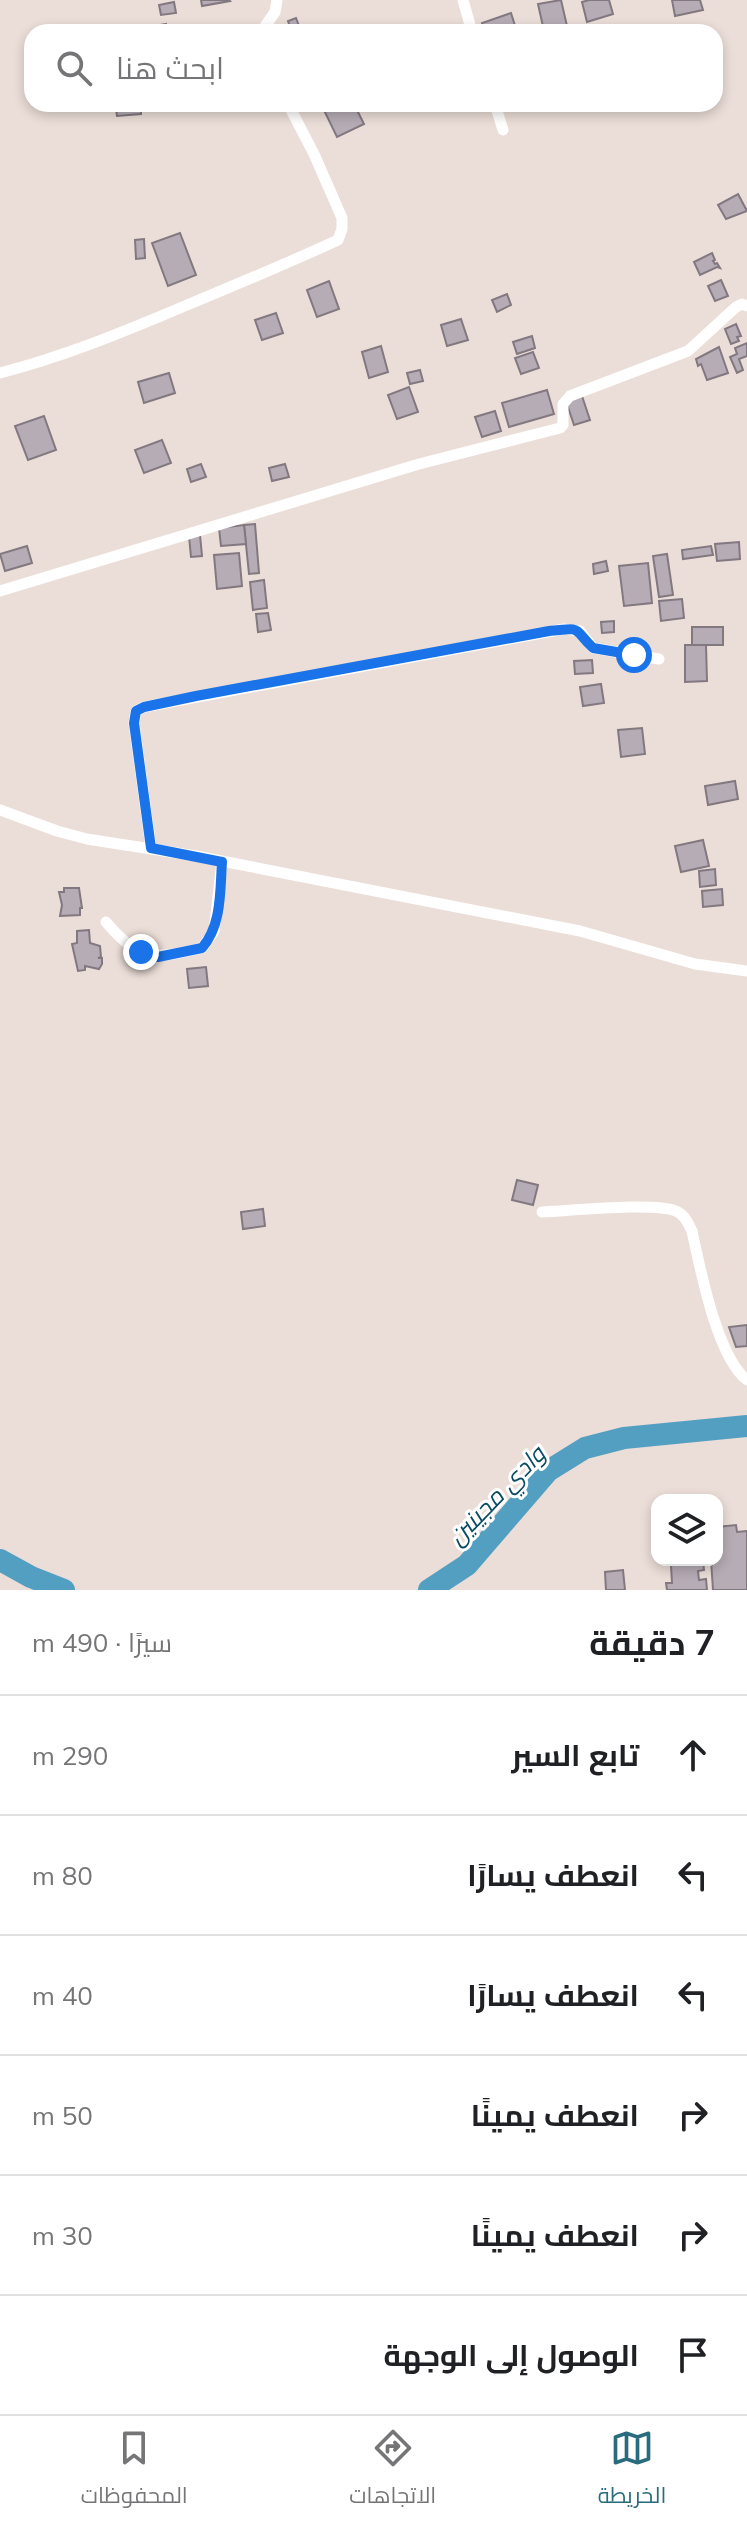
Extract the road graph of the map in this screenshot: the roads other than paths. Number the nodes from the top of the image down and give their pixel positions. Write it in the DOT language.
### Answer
graph roads {
  1 [pos="277,0"];
  2 [pos="463,0"];
  3 [pos="267,24"];
  4 [pos="470,24"];
  5 [pos="292,112"];
  6 [pos="497,112"];
  7 [pos="503,130"];
  8 [pos="747,306"];
  9 [pos="0,373"];
  10 [pos="0,591"];
  11 [pos="659,659"];
  12 [pos="0,810"];
  13 [pos="151,848"];
  14 [pos="222,862"];
  15 [pos="106,922"];
  16 [pos="747,971"];
  17 [pos="542,1212"];
  18 [pos="747,1380"];
  1 -- 3 [label="street"];
  2 -- 4 [label="street"];
  5 -- 9 [label="street"];
  6 -- 7 [label="street"];
  8 -- 10 [label="street"];
  11 -- 13 [label="street"];
  12 -- 13 [label="street"];
  13 -- 14 [label="street"];
  14 -- 15 [label="street"];
  14 -- 16 [label="street"];
  17 -- 18 [label="street"];
}
